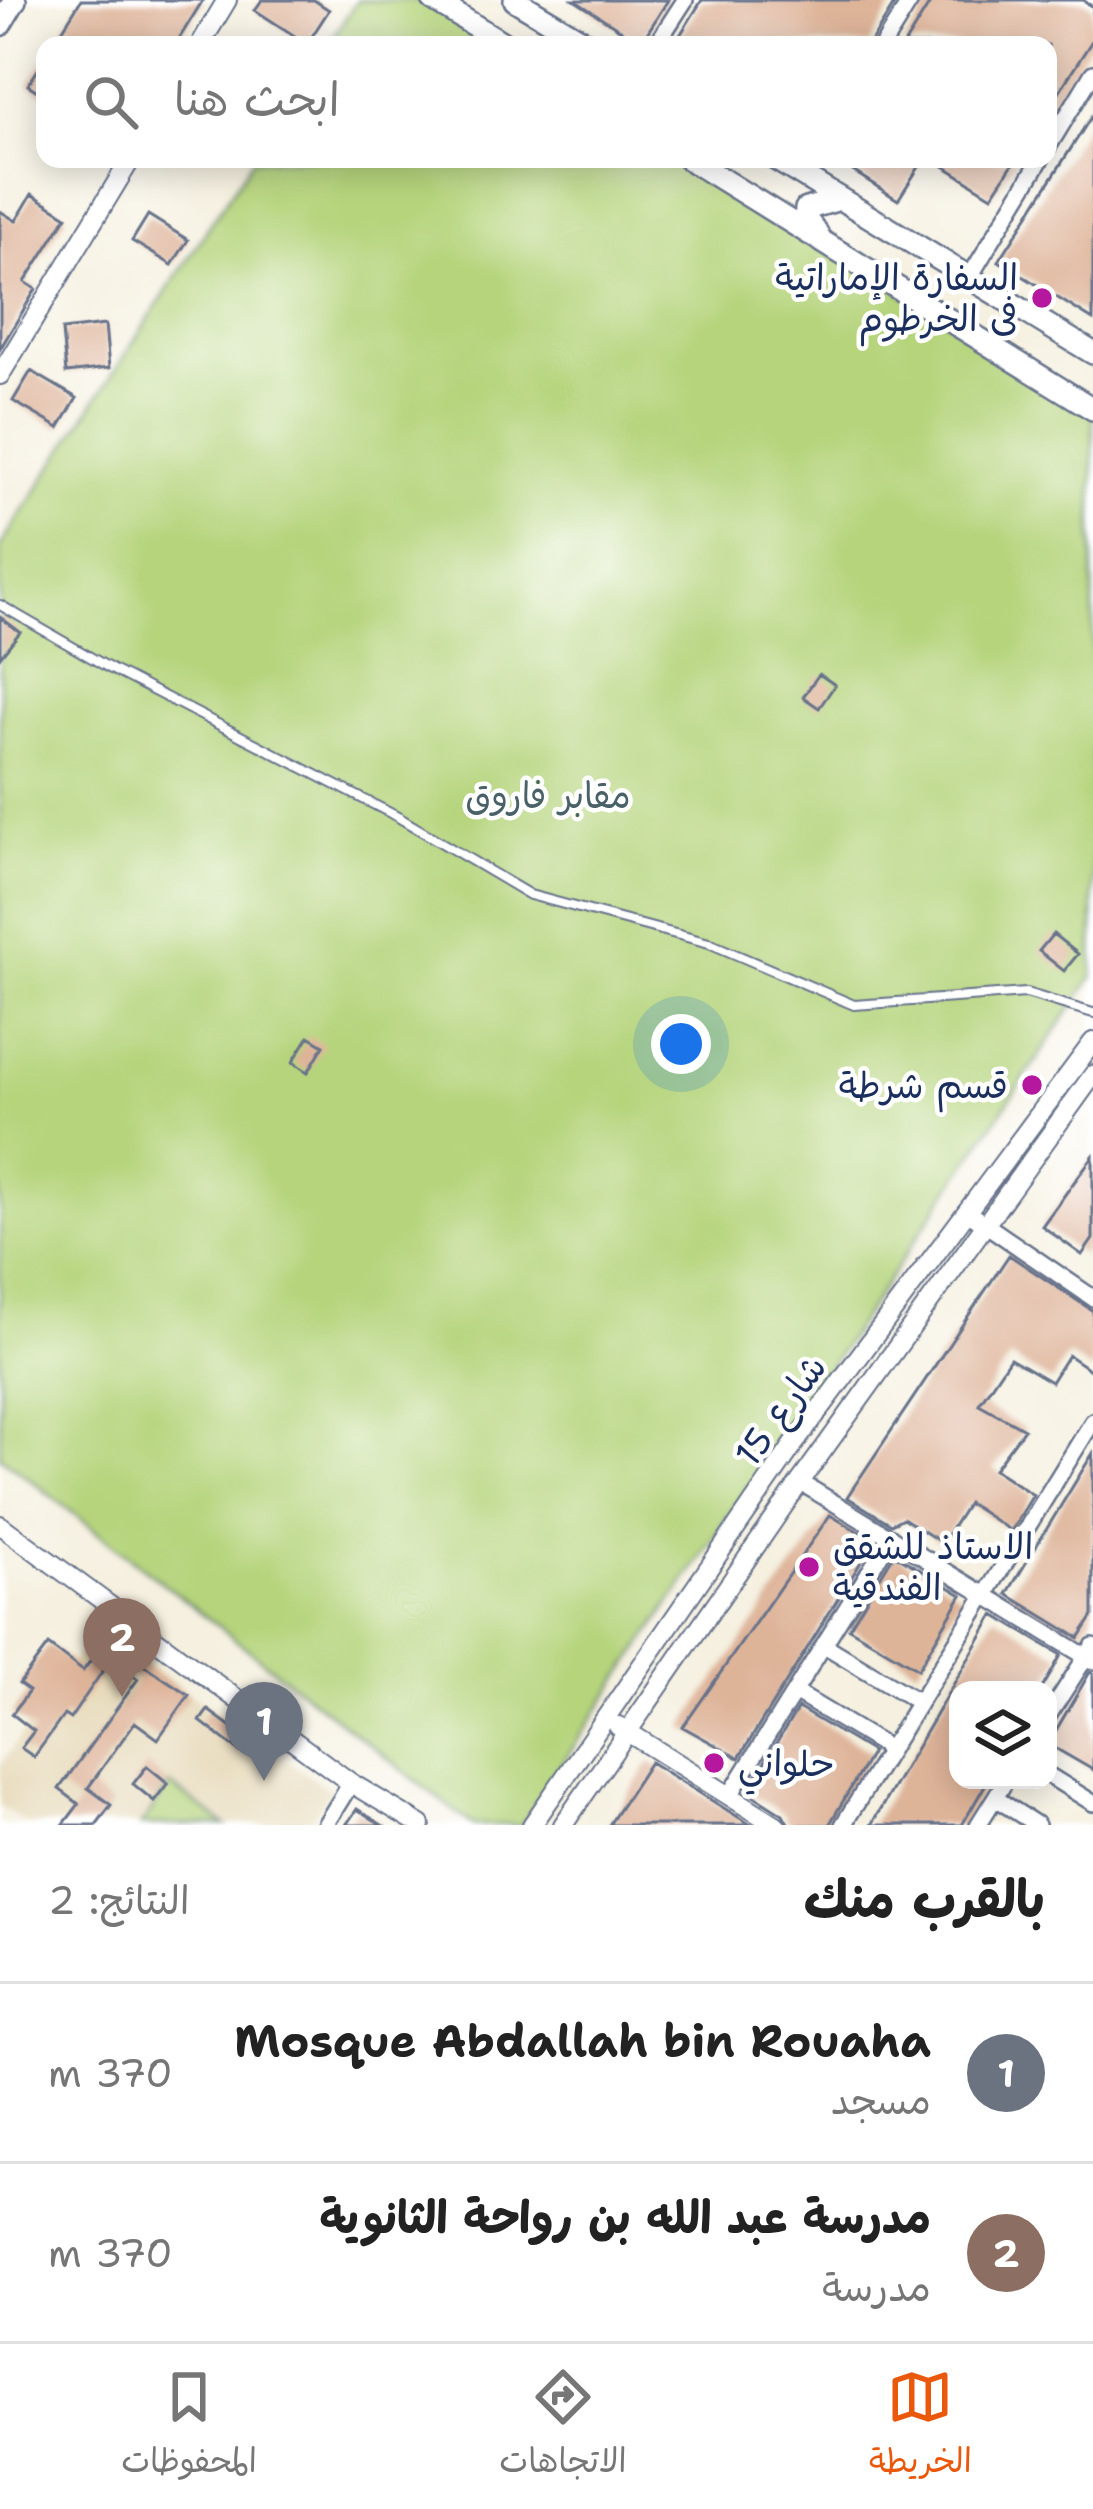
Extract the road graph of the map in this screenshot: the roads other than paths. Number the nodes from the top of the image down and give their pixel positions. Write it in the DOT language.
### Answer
graph roads {
  1 [pos="15,0"];
  2 [pos="227,0"];
  3 [pos="434,0"];
  4 [pos="515,0"];
  5 [pos="685,0"];
  6 [pos="911,0"];
  7 [pos="0,25"];
  8 [pos="205,36"];
  9 [pos="492,36"];
  10 [pos="575,36"];
  11 [pos="662,36"];
  12 [pos="889,36"];
  13 [pos="1093,73"];
  14 [pos="1057,132"];
  15 [pos="126,168"];
  16 [pos="705,168"];
  17 [pos="770,168"];
  18 [pos="806,168"];
  19 [pos="1035,168"];
  20 [pos="743,189"];
  21 [pos="839,199"];
  22 [pos="823,238"];
  23 [pos="968,278"];
  24 [pos="1093,352"];
  25 [pos="0,375"];
  26 [pos="1093,410"];
  27 [pos="0,605"];
  28 [pos="1093,1013"];
  29 [pos="1093,1042"];
  30 [pos="1093,1075"];
  31 [pos="965,1211"];
  32 [pos="984,1223"];
  33 [pos="1093,1298"];
  34 [pos="1093,1421"];
  35 [pos="800,1482"];
  36 [pos="0,1526"];
  37 [pos="892,1537"];
  38 [pos="987,1595"];
  39 [pos="826,1646"];
  40 [pos="1091,1654"];
  41 [pos="798,1694"];
  42 [pos="917,1700"];
  43 [pos="1057,1703"];
  44 [pos="603,1719"];
  45 [pos="628,1731"];
  46 [pos="888,1748"];
  47 [pos="1057,1780"];
  48 [pos="351,1784"];
  49 [pos="1000,1789"];
  50 [pos="730,1796"];
  51 [pos="994,1798"];
  52 [pos="1093,1803"];
  53 [pos="326,1825"];
  54 [pos="422,1825"];
  55 [pos="532,1825"];
  56 [pos="563,1825"];
  57 [pos="776,1825"];
  58 [pos="843,1825"];
  59 [pos="978,1825"];
  60 [pos="1037,1825"];
  1 -- 7 [label="main road"];
  2 -- 8 [label="street"];
  3 -- 9 [label="main road"];
  4 -- 10 [label="main road"];
  5 -- 11 [label="street"];
  6 -- 12 [label="street"];
  13 -- 14 [label="street"];
  15 -- 25 [label="street"];
  16 -- 20 [label="main road"];
  17 -- 20 [label="main road"];
  18 -- 21 [label="main road"];
  19 -- 23 [label="street"];
  20 -- 22 [label="main road"];
  21 -- 22 [label="main road"];
  21 -- 23 [label="main road"];
  22 -- 26 [label="main road"];
  23 -- 24 [label="main road"];
  27 -- 28 [label="lane"];
  29 -- 31 [label="street, شارع 15"];
  30 -- 32 [label="street, شارع 15"];
  31 -- 32 [label="street"];
  31 -- 44 [label="street, شارع 15"];
  32 -- 33 [label="street"];
  32 -- 35 [label="street, شارع 15"];
  34 -- 38 [label="street"];
  35 -- 37 [label="street"];
  35 -- 45 [label="street, شارع 15"];
  36 -- 48 [label="street"];
  37 -- 38 [label="street"];
  37 -- 39 [label="street"];
  38 -- 40 [label="street"];
  38 -- 42 [label="street"];
  39 -- 41 [label="street"];
  39 -- 42 [label="street"];
  40 -- 43 [label="street"];
  41 -- 46 [label="street"];
  41 -- 50 [label="street"];
  42 -- 46 [label="street"];
  44 -- 45 [label="street"];
  44 -- 55 [label="street, شارع 15"];
  45 -- 50 [label="street"];
  45 -- 56 [label="street, شارع 15"];
  46 -- 58 [label="street"];
  47 -- 52 [label="street"];
  48 -- 53 [label="street"];
  48 -- 54 [label="street"];
  49 -- 51 [label="street"];
  50 -- 57 [label="street"];
  51 -- 59 [label="street"];
  51 -- 60 [label="street"];
}
